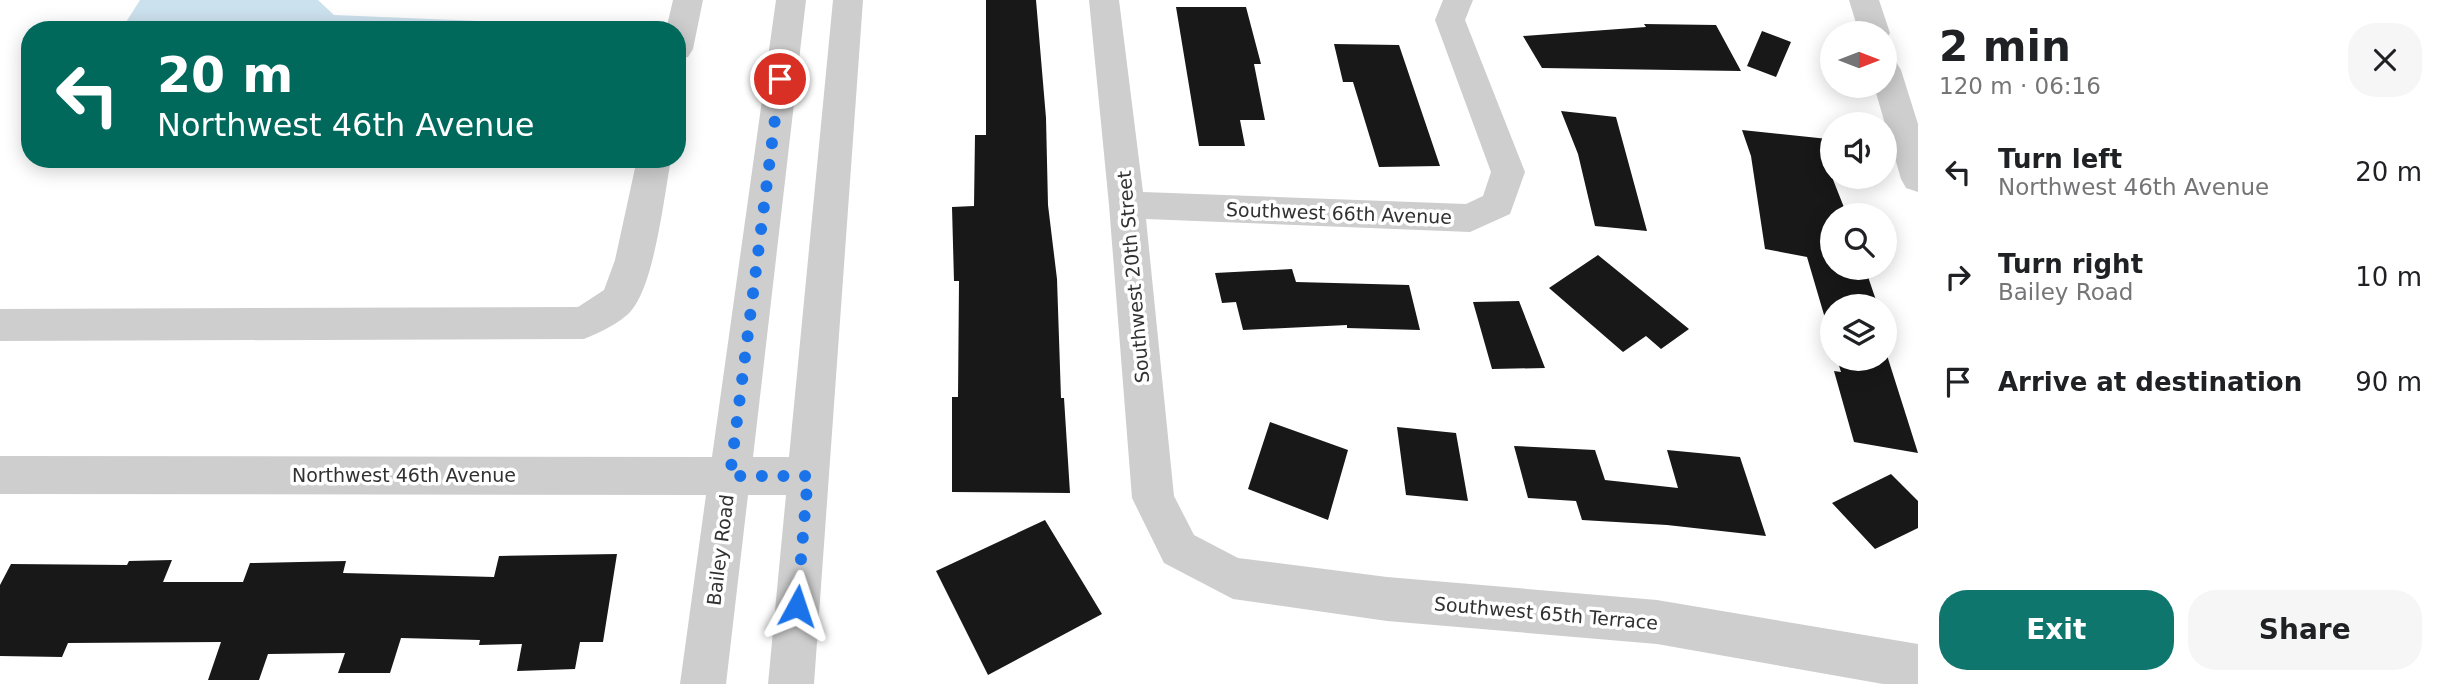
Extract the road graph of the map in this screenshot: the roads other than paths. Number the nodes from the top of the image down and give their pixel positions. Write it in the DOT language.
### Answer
graph roads {
  1 [pos="688,0"];
  2 [pos="791,0"];
  3 [pos="848,0"];
  4 [pos="1104,0"];
  5 [pos="1458,0"];
  6 [pos="1864,0"];
  7 [pos="683,21"];
  8 [pos="1870,21"];
  9 [pos="1893,98"];
  10 [pos="652,168"];
  11 [pos="1918,179"];
  12 [pos="1127,205"];
  13 [pos="0,325"];
  14 [pos="0,475"];
  15 [pos="730,476"];
  16 [pos="808,476"];
  17 [pos="1179,549"];
  18 [pos="1918,667"];
  19 [pos="703,684"];
  20 [pos="790,684"];
  1 -- 7 [label="street"];
  2 -- 15 [label="street, Bailey Road"];
  3 -- 16 [label="street"];
  4 -- 12 [label="street, Southwest 20th Street"];
  5 -- 12 [label="street, Southwest 66th Avenue"];
  6 -- 8 [label="street"];
  9 -- 11 [label="street"];
  10 -- 13 [label="street"];
  12 -- 17 [label="street, Southwest 20th Street"];
  14 -- 15 [label="street, Northwest 46th Avenue"];
  15 -- 16 [label="street, Northwest 46th Avenue"];
  15 -- 19 [label="street, Bailey Road"];
  16 -- 20 [label="street"];
  17 -- 18 [label="street, Southwest 65th Terrace"];
}
